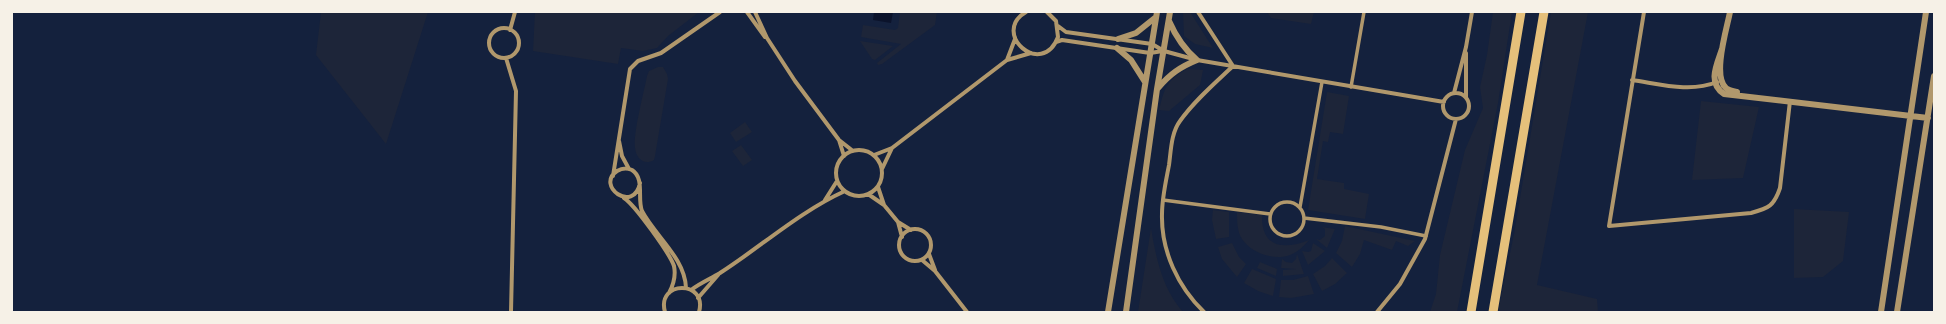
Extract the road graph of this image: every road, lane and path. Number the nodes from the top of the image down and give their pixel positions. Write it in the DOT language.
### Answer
graph roads {
  1 [pos="515,12"];
  2 [pos="720,12"];
  3 [pos="747,12"];
  4 [pos="755,12"];
  5 [pos="1047,12"];
  6 [pos="1170,12"];
  7 [pos="1198,12"];
  8 [pos="1364,12"];
  9 [pos="1472,12"];
  10 [pos="1521,12"];
  11 [pos="1544,12"];
  12 [pos="1644,12"];
  13 [pos="1730,12"];
  14 [pos="1926,12"];
  15 [pos="1024,13"];
  16 [pos="1157,15"];
  17 [pos="1168,20"];
  18 [pos="1058,26"];
  19 [pos="510,30"];
  20 [pos="767,38"];
  21 [pos="1015,39"];
  22 [pos="1118,39"];
  23 [pos="1056,42"];
  24 [pos="1152,44"];
  25 [pos="1466,47"];
  26 [pos="1117,48"];
  27 [pos="1164,51"];
  28 [pos="1031,53"];
  29 [pos="1150,53"];
  30 [pos="506,58"];
  31 [pos="1007,60"];
  32 [pos="1197,60"];
  33 [pos="1233,66"];
  34 [pos="1934,76"];
  35 [pos="1632,80"];
  36 [pos="1145,82"];
  37 [pos="1322,82"];
  38 [pos="1718,82"];
  39 [pos="1351,87"];
  40 [pos="1157,90"];
  41 [pos="1454,93"];
  42 [pos="1466,97"];
  43 [pos="1790,101"];
  44 [pos="1444,102"];
  45 [pos="1912,115"];
  46 [pos="1931,118"];
  47 [pos="1456,119"];
  48 [pos="839,140"];
  49 [pos="619,141"];
  50 [pos="892,148"];
  51 [pos="853,151"];
  52 [pos="874,155"];
  53 [pos="844,156"];
  54 [pos="629,169"];
  55 [pos="882,169"];
  56 [pos="613,176"];
  57 [pos="838,181"];
  58 [pos="640,183"];
  59 [pos="878,187"];
  60 [pos="845,191"];
  61 [pos="868,194"];
  62 [pos="624,197"];
  63 [pos="825,200"];
  64 [pos="1163,200"];
  65 [pos="884,205"];
  66 [pos="1300,208"];
  67 [pos="1270,214"];
  68 [pos="1304,218"];
  69 [pos="898,222"];
  70 [pos="911,230"];
  71 [pos="1426,236"];
  72 [pos="902,237"];
  73 [pos="929,254"];
  74 [pos="922,260"];
  75 [pos="935,271"];
  76 [pos="720,273"];
  77 [pos="688,289"];
  78 [pos="669,293"];
  79 [pos="698,298"];
  80 [pos="1127,310"];
  81 [pos="511,312"];
  82 [pos="665,312"];
  83 [pos="699,312"];
  84 [pos="967,312"];
  85 [pos="1108,312"];
  86 [pos="1204,312"];
  87 [pos="1377,312"];
  88 [pos="1471,312"];
  89 [pos="1493,312"];
  90 [pos="1881,312"];
  91 [pos="1897,312"];
  1 -- 19 [label="street"];
  2 -- 49 [label="street"];
  3 -- 20 [label="street"];
  4 -- 20 [label="street"];
  5 -- 18 [label="street"];
  6 -- 17 [label="street"];
  7 -- 33 [label="street"];
  8 -- 39 [label="street"];
  9 -- 25 [label="street"];
  10 -- 88 [label="highway"];
  11 -- 89 [label="highway"];
  12 -- 35 [label="street"];
  13 -- 38 [label="street"];
  14 -- 45 [label="street"];
  15 -- 21 [label="street"];
  16 -- 22 [label="street"];
  16 -- 24 [label="street"];
  17 -- 27 [label="street"];
  17 -- 32 [label="street"];
  18 -- 22 [label="street"];
  18 -- 23 [label="street"];
  19 -- 30 [label="street"];
  19 -- 30 [label="street"];
  20 -- 48 [label="street"];
  21 -- 28 [label="street"];
  21 -- 31 [label="street"];
  22 -- 24 [label="street"];
  23 -- 26 [label="street"];
  23 -- 28 [label="street"];
  24 -- 27 [label="street"];
  24 -- 29 [label="street"];
  25 -- 41 [label="street"];
  25 -- 42 [label="street"];
  26 -- 29 [label="street"];
  26 -- 36 [label="street"];
  27 -- 29 [label="street"];
  27 -- 32 [label="street"];
  27 -- 40 [label="street"];
  28 -- 31 [label="street"];
  29 -- 36 [label="street"];
  30 -- 81 [label="street"];
  31 -- 50 [label="street"];
  32 -- 33 [label="street"];
  32 -- 40 [label="street"];
  33 -- 37 [label="street"];
  33 -- 64 [label="street"];
  34 -- 46 [label="street"];
  35 -- 38 [label="street"];
  35 -- 43 [label="street"];
  36 -- 85 [label="street"];
  37 -- 39 [label="street"];
  37 -- 66 [label="street"];
  38 -- 43 [label="street"];
  39 -- 44 [label="street"];
  40 -- 80 [label="street"];
  41 -- 42 [label="street"];
  41 -- 44 [label="street"];
  42 -- 47 [label="street"];
  43 -- 45 [label="street"];
  44 -- 47 [label="street"];
  45 -- 46 [label="street"];
  45 -- 90 [label="street"];
  46 -- 91 [label="street"];
  47 -- 71 [label="street"];
  48 -- 51 [label="street"];
  48 -- 53 [label="street"];
  49 -- 54 [label="street"];
  49 -- 56 [label="street"];
  50 -- 52 [label="street"];
  50 -- 55 [label="street"];
  51 -- 52 [label="street"];
  51 -- 53 [label="street"];
  52 -- 55 [label="street"];
  53 -- 57 [label="street"];
  54 -- 56 [label="street"];
  54 -- 58 [label="street"];
  55 -- 59 [label="street"];
  56 -- 62 [label="street"];
  57 -- 60 [label="street"];
  57 -- 63 [label="street"];
  58 -- 62 [label="street"];
  58 -- 77 [label="street"];
  59 -- 61 [label="street"];
  59 -- 65 [label="street"];
  60 -- 61 [label="street"];
  60 -- 63 [label="street"];
  61 -- 65 [label="street"];
  62 -- 78 [label="street"];
  63 -- 76 [label="street"];
  64 -- 67 [label="street"];
  64 -- 86 [label="street"];
  65 -- 69 [label="street"];
  66 -- 67 [label="street"];
  66 -- 68 [label="street"];
  67 -- 68 [label="street"];
  68 -- 71 [label="street"];
  69 -- 70 [label="street"];
  69 -- 72 [label="street"];
  70 -- 72 [label="street"];
  70 -- 73 [label="street"];
  71 -- 87 [label="street"];
  72 -- 74 [label="street"];
  73 -- 74 [label="street"];
  73 -- 75 [label="street"];
  74 -- 75 [label="street"];
  75 -- 84 [label="street"];
  76 -- 77 [label="street"];
  76 -- 79 [label="street"];
  77 -- 78 [label="street"];
  77 -- 79 [label="street"];
  78 -- 82 [label="street"];
  79 -- 83 [label="street"];
}
